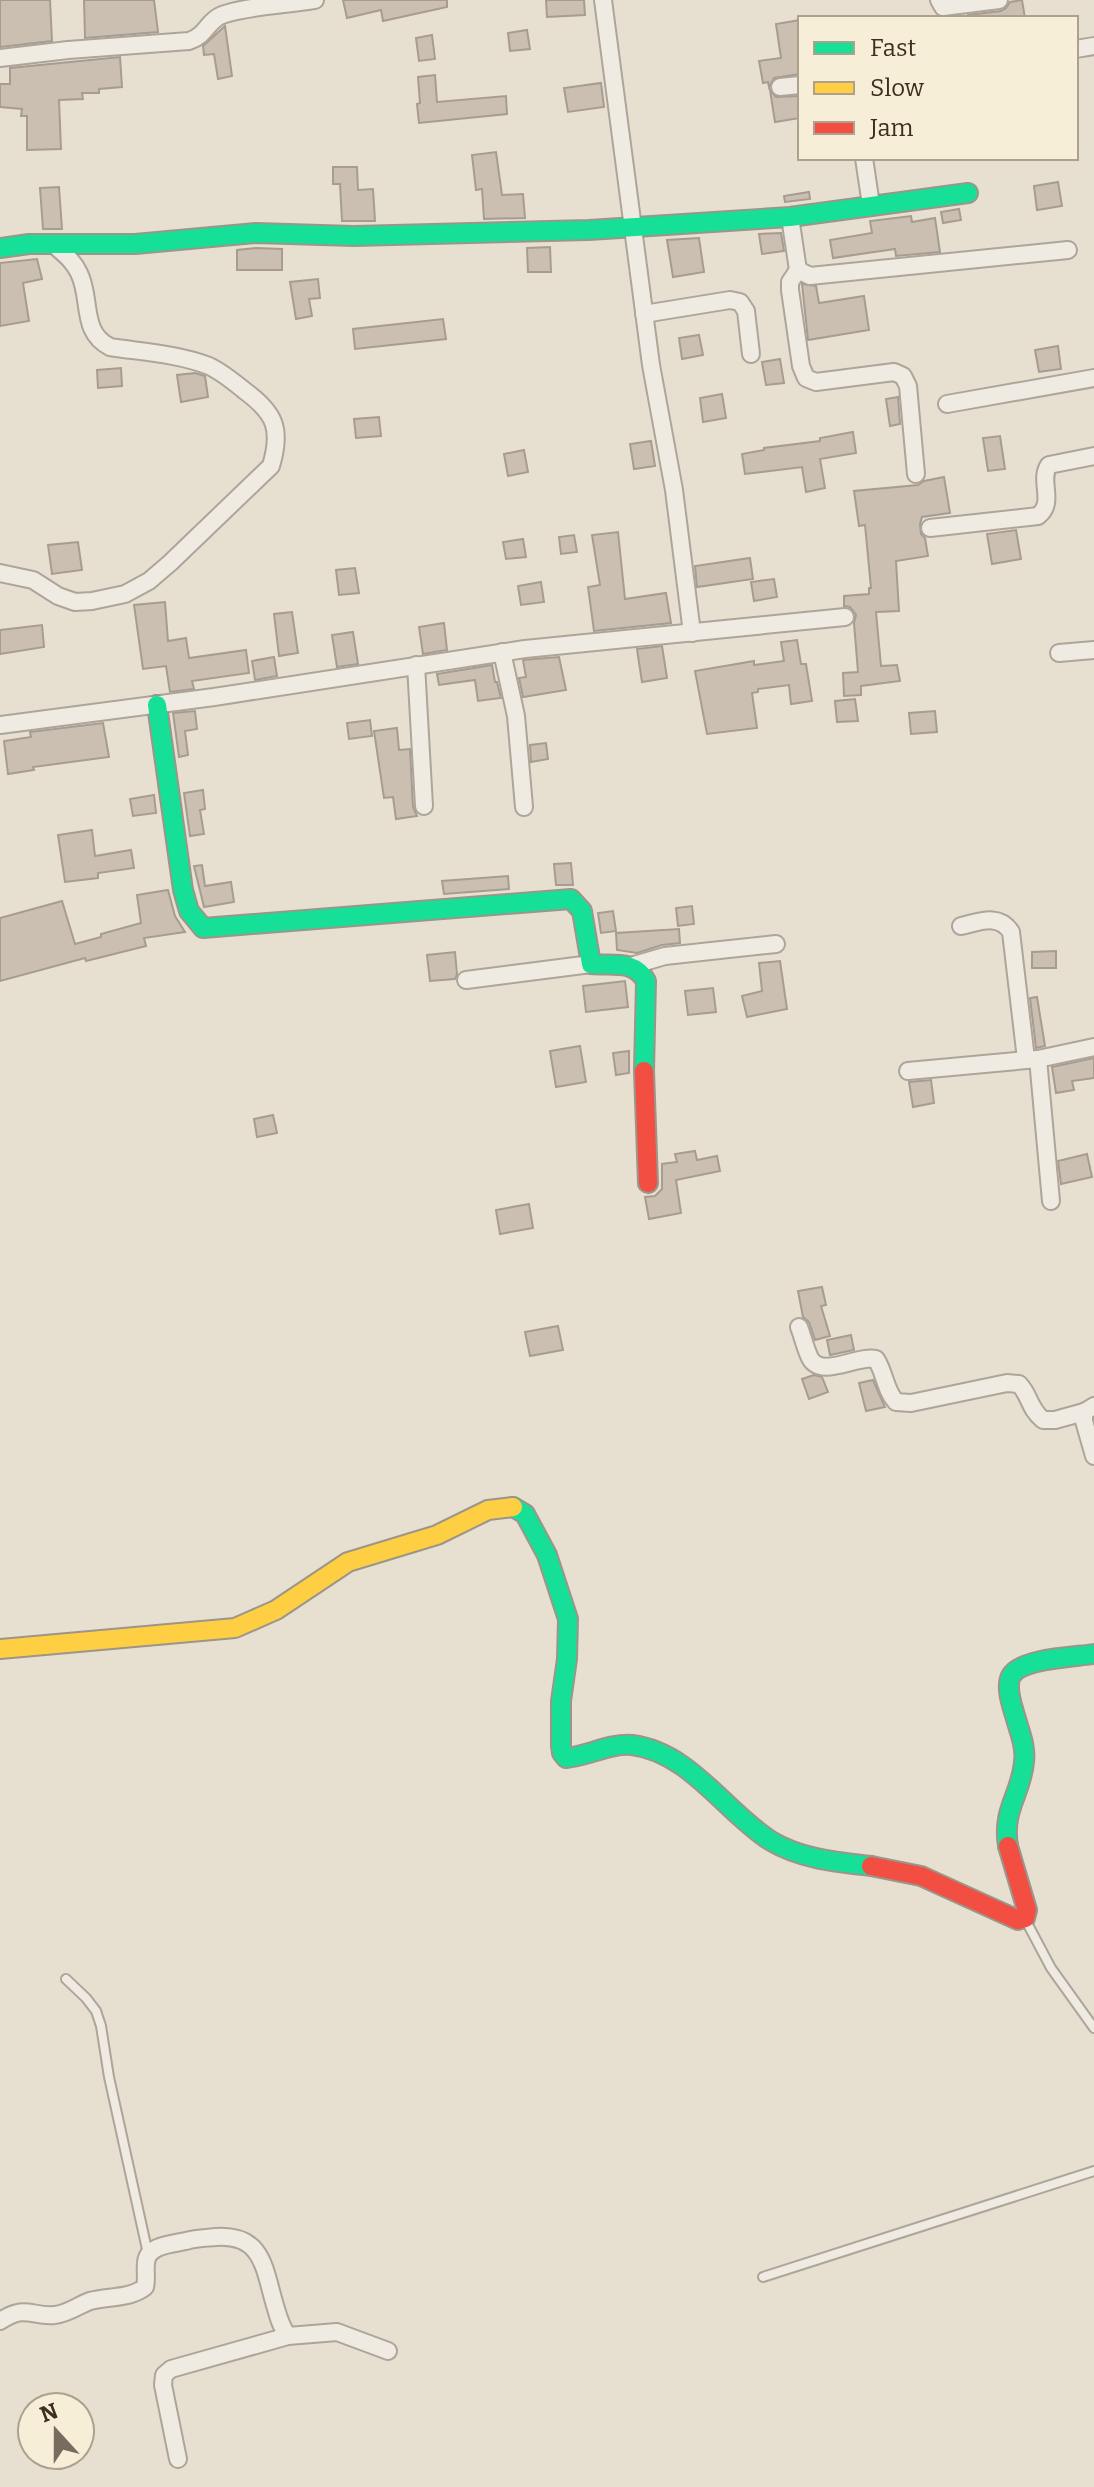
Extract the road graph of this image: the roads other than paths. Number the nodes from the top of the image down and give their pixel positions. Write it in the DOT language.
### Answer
graph roads {
  1 [pos="315,0"];
  2 [pos="603,0"];
  3 [pos="939,0"];
  4 [pos="999,0"];
  5 [pos="0,58"];
  6 [pos="798,85"];
  7 [pos="780,87"];
  8 [pos="864,160"];
  9 [pos="968,193"];
  10 [pos="871,205"];
  11 [pos="790,217"];
  12 [pos="633,226"];
  13 [pos="53,244"];
  14 [pos="0,248"];
  15 [pos="1068,250"];
  16 [pos="798,270"];
  17 [pos="644,314"];
  18 [pos="751,354"];
  19 [pos="1094,378"];
  20 [pos="947,404"];
  21 [pos="1094,456"];
  22 [pos="916,474"];
  23 [pos="930,528"];
  24 [pos="0,573"];
  25 [pos="845,617"];
  26 [pos="692,633"];
  27 [pos="1094,650"];
  28 [pos="502,652"];
  29 [pos="1059,653"];
  30 [pos="416,665"];
  31 [pos="157,705"];
  32 [pos="0,725"];
  33 [pos="424,806"];
  34 [pos="524,807"];
  35 [pos="961,926"];
  36 [pos="776,944"];
  37 [pos="591,964"];
  38 [pos="634,965"];
  39 [pos="466,980"];
  40 [pos="1094,1047"];
  41 [pos="1032,1059"];
  42 [pos="908,1071"];
  43 [pos="648,1183"];
  44 [pos="1051,1201"];
  45 [pos="799,1327"];
  46 [pos="1089,1409"];
  47 [pos="1094,1456"];
  48 [pos="0,1649"];
  49 [pos="1094,1654"];
  50 [pos="1025,1918"];
  51 [pos="66,1979"];
  52 [pos="1094,2028"];
  53 [pos="1094,2171"];
  54 [pos="148,2254"];
  55 [pos="763,2277"];
  56 [pos="0,2321"];
  57 [pos="288,2336"];
  58 [pos="388,2351"];
  59 [pos="178,2459"];
  1 -- 5 [label="street"];
  2 -- 12 [label="street"];
  3 -- 4 [label="street"];
  6 -- 7 [label="street"];
  8 -- 10 [label="street"];
  9 -- 10 [label="street"];
  10 -- 11 [label="street"];
  11 -- 12 [label="street"];
  11 -- 16 [label="street"];
  12 -- 13 [label="street"];
  12 -- 17 [label="street"];
  13 -- 14 [label="street"];
  13 -- 24 [label="street"];
  15 -- 16 [label="street"];
  16 -- 22 [label="street"];
  17 -- 18 [label="street"];
  17 -- 26 [label="street"];
  19 -- 20 [label="street"];
  21 -- 23 [label="street"];
  25 -- 26 [label="street"];
  26 -- 28 [label="street"];
  27 -- 29 [label="street"];
  28 -- 30 [label="street"];
  28 -- 34 [label="street"];
  30 -- 31 [label="street"];
  30 -- 33 [label="street"];
  31 -- 32 [label="street"];
  31 -- 37 [label="street"];
  35 -- 41 [label="street"];
  36 -- 38 [label="street"];
  37 -- 38 [label="street"];
  37 -- 39 [label="street"];
  38 -- 43 [label="street"];
  40 -- 41 [label="street"];
  41 -- 42 [label="street"];
  41 -- 44 [label="street"];
  45 -- 46 [label="street"];
  46 -- 47 [label="street"];
  48 -- 50 [label="street"];
  49 -- 50 [label="street"];
  50 -- 52 [label="lane"];
  51 -- 54 [label="lane"];
  53 -- 55 [label="lane"];
  54 -- 56 [label="street"];
  54 -- 57 [label="street"];
  57 -- 58 [label="street"];
  57 -- 59 [label="street"];
}
